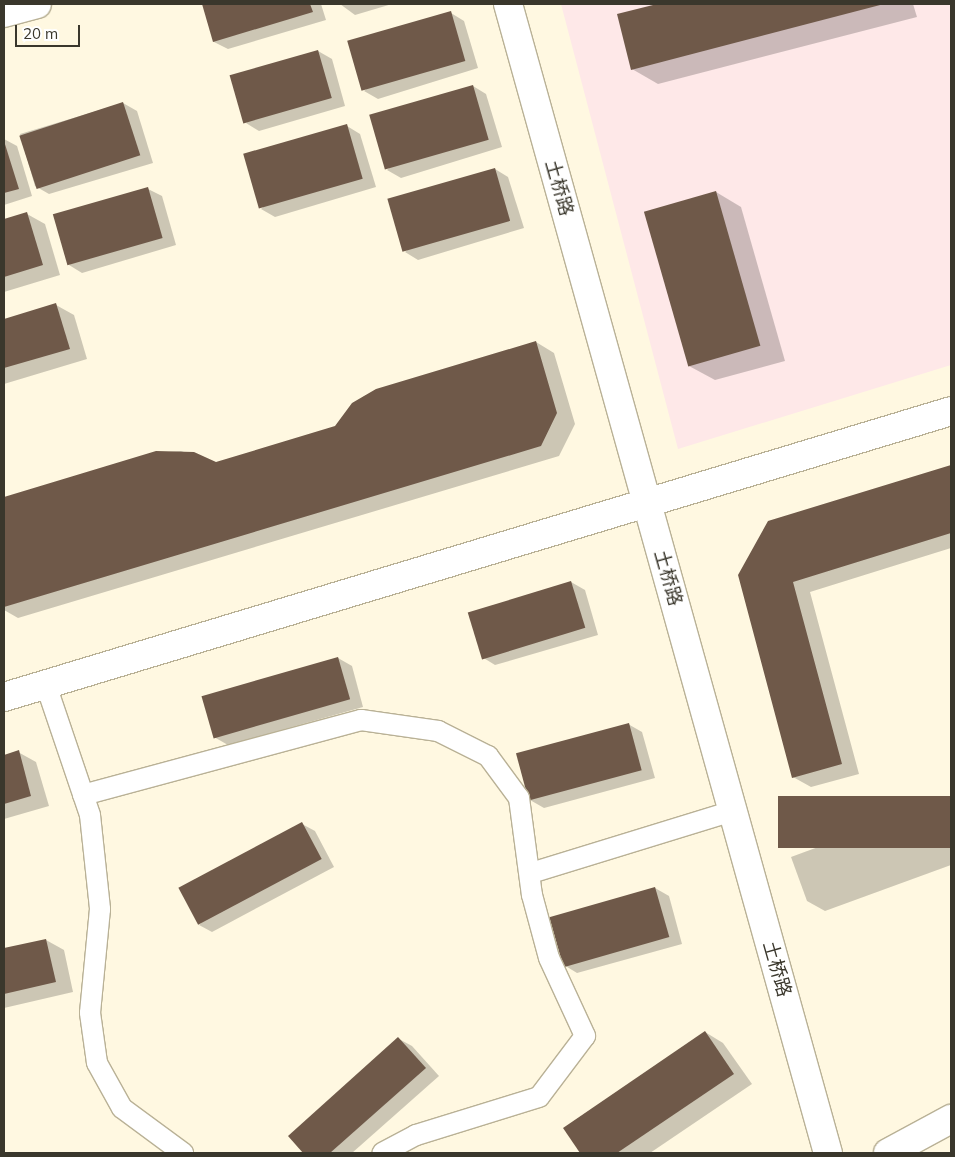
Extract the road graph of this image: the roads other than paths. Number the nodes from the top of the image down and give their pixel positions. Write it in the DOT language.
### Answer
graph roads {
  1 [pos="37,4"];
  2 [pos="508,4"];
  3 [pos="4,13"];
  4 [pos="951,411"];
  5 [pos="648,505"];
  6 [pos="46,685"];
  7 [pos="4,697"];
  8 [pos="83,794"];
  9 [pos="733,811"];
  10 [pos="530,873"];
  11 [pos="951,1119"];
  12 [pos="183,1153"];
  13 [pos="382,1153"];
  14 [pos="828,1153"];
  15 [pos="888,1153"];
  1 -- 3 [label="street"];
  2 -- 5 [label="street, 土桥路"];
  4 -- 5 [label="street"];
  5 -- 6 [label="street"];
  5 -- 9 [label="street, 土桥路"];
  6 -- 7 [label="street"];
  6 -- 8 [label="street"];
  8 -- 10 [label="street"];
  8 -- 12 [label="street"];
  9 -- 10 [label="street"];
  9 -- 14 [label="street, 土桥路"];
  10 -- 13 [label="street"];
  11 -- 15 [label="street"];
}
